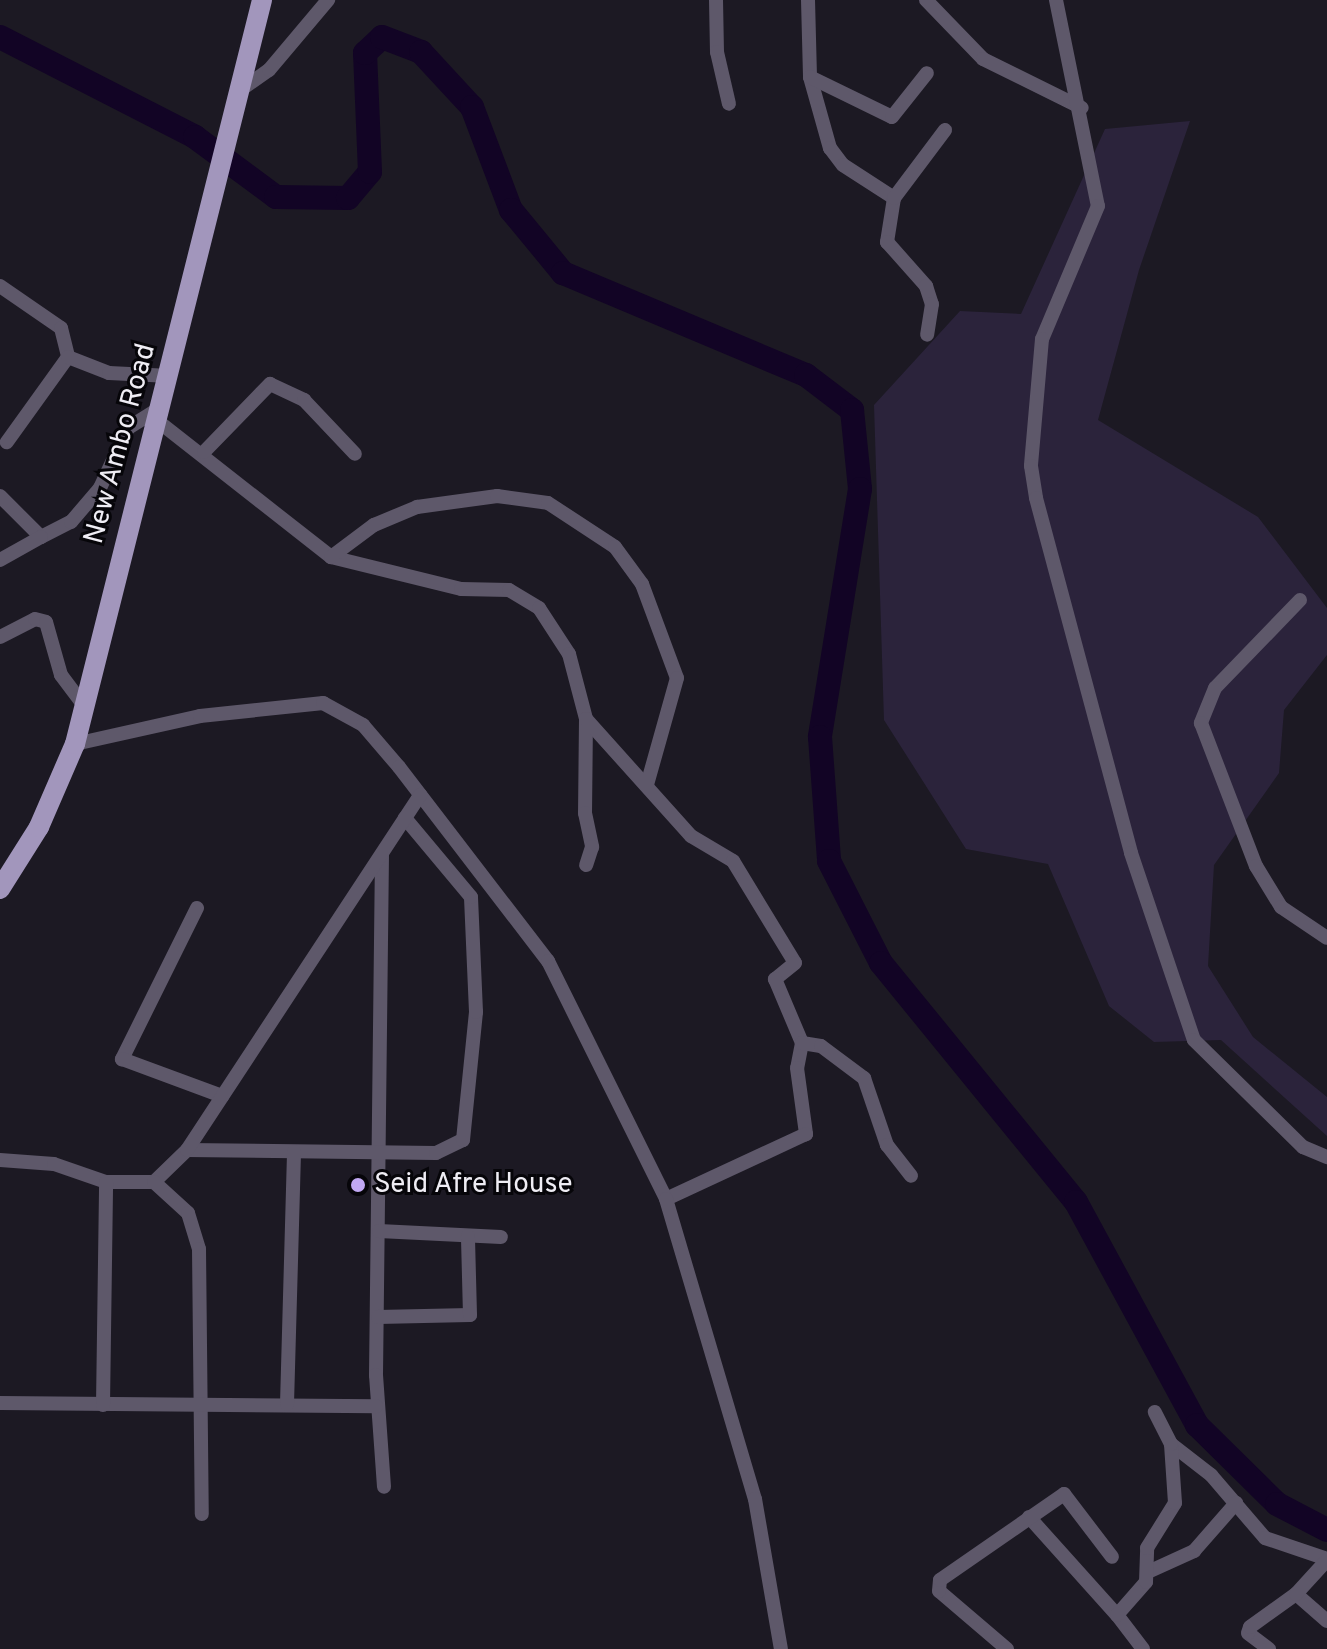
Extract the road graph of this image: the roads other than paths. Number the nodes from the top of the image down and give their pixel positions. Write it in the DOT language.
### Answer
graph roads {
  1 [pos="262,0"];
  2 [pos="328,0"];
  3 [pos="716,0"];
  4 [pos="808,0"];
  5 [pos="926,0"];
  6 [pos="1056,0"];
  7 [pos="927,73"];
  8 [pos="810,77"];
  9 [pos="236,93"];
  10 [pos="729,104"];
  11 [pos="1082,108"];
  12 [pos="945,130"];
  13 [pos="894,198"];
  14 [pos="0,286"];
  15 [pos="927,335"];
  16 [pos="68,357"];
  17 [pos="170,376"];
  18 [pos="161,414"];
  19 [pos="7,442"];
  20 [pos="204,452"];
  21 [pos="355,454"];
  22 [pos="0,496"];
  23 [pos="41,537"];
  24 [pos="331,557"];
  25 [pos="0,560"];
  26 [pos="1300,600"];
  27 [pos="0,637"];
  28 [pos="85,707"];
  29 [pos="586,719"];
  30 [pos="75,744"];
  31 [pos="647,785"];
  32 [pos="420,795"];
  33 [pos="405,818"];
  34 [pos="382,854"];
  35 [pos="586,865"];
  36 [pos="0,889"];
  37 [pos="197,908"];
  38 [pos="1327,938"];
  39 [pos="802,1043"];
  40 [pos="222,1096"];
  41 [pos="187,1150"];
  42 [pos="380,1150"];
  43 [pos="294,1152"];
  44 [pos="1327,1157"];
  45 [pos="0,1160"];
  46 [pos="911,1176"];
  47 [pos="106,1182"];
  48 [pos="154,1182"];
  49 [pos="666,1199"];
  50 [pos="379,1231"];
  51 [pos="468,1236"];
  52 [pos="501,1237"];
  53 [pos="378,1317"];
  54 [pos="0,1403"];
  55 [pos="197,1403"];
  56 [pos="287,1404"];
  57 [pos="103,1405"];
  58 [pos="376,1406"];
  59 [pos="1155,1412"];
  60 [pos="1171,1444"];
  61 [pos="384,1487"];
  62 [pos="1236,1503"];
  63 [pos="202,1514"];
  64 [pos="1029,1517"];
  65 [pos="1112,1557"];
  66 [pos="1327,1560"];
  67 [pos="1148,1572"];
  68 [pos="1296,1594"];
  69 [pos="1117,1615"];
  70 [pos="1327,1621"];
  71 [pos="1248,1643"];
  72 [pos="1139,1644"];
  73 [pos="781,1649"];
  74 [pos="1007,1649"];
  75 [pos="1122,1649"];
  76 [pos="1269,1649"];
  1 -- 9 [label="main road, New Ambo Road"];
  2 -- 9 [label="street"];
  3 -- 10 [label="street"];
  4 -- 8 [label="street"];
  5 -- 11 [label="street"];
  6 -- 11 [label="street"];
  7 -- 8 [label="street"];
  8 -- 13 [label="street"];
  9 -- 17 [label="main road, New Ambo Road"];
  11 -- 44 [label="street"];
  12 -- 13 [label="street"];
  13 -- 15 [label="street"];
  14 -- 16 [label="street"];
  16 -- 17 [label="street"];
  16 -- 19 [label="street"];
  17 -- 18 [label="main road, New Ambo Road"];
  18 -- 20 [label="street"];
  18 -- 23 [label="street"];
  18 -- 28 [label="main road, New Ambo Road"];
  20 -- 21 [label="street"];
  20 -- 24 [label="street"];
  22 -- 23 [label="street"];
  23 -- 25 [label="street"];
  24 -- 29 [label="street"];
  24 -- 31 [label="street"];
  26 -- 38 [label="street"];
  27 -- 28 [label="street"];
  28 -- 30 [label="main road, New Ambo Road"];
  29 -- 31 [label="street"];
  29 -- 35 [label="street"];
  30 -- 32 [label="street"];
  30 -- 36 [label="main road, New Ambo Road"];
  31 -- 39 [label="street"];
  32 -- 33 [label="street"];
  32 -- 49 [label="street"];
  33 -- 34 [label="street"];
  33 -- 42 [label="street"];
  34 -- 40 [label="street"];
  34 -- 42 [label="street"];
  37 -- 40 [label="street"];
  39 -- 46 [label="street"];
  39 -- 49 [label="street"];
  40 -- 41 [label="street"];
  41 -- 43 [label="street"];
  41 -- 48 [label="street"];
  42 -- 43 [label="street"];
  42 -- 50 [label="street"];
  43 -- 56 [label="street"];
  45 -- 47 [label="street"];
  47 -- 48 [label="street"];
  47 -- 57 [label="street"];
  48 -- 55 [label="street"];
  49 -- 73 [label="street"];
  50 -- 51 [label="street"];
  50 -- 53 [label="street"];
  51 -- 52 [label="street"];
  51 -- 53 [label="street"];
  53 -- 58 [label="street"];
  54 -- 57 [label="street"];
  55 -- 56 [label="street"];
  55 -- 57 [label="street"];
  55 -- 63 [label="street"];
  56 -- 58 [label="street"];
  58 -- 61 [label="street"];
  59 -- 60 [label="street"];
  60 -- 62 [label="street"];
  60 -- 67 [label="street"];
  62 -- 66 [label="street"];
  62 -- 67 [label="street"];
  64 -- 65 [label="street"];
  64 -- 69 [label="street"];
  64 -- 74 [label="street"];
  66 -- 68 [label="street"];
  67 -- 69 [label="street"];
  68 -- 70 [label="street"];
  68 -- 71 [label="street"];
  69 -- 72 [label="street"];
  71 -- 76 [label="street"];
  72 -- 75 [label="street"];
}
